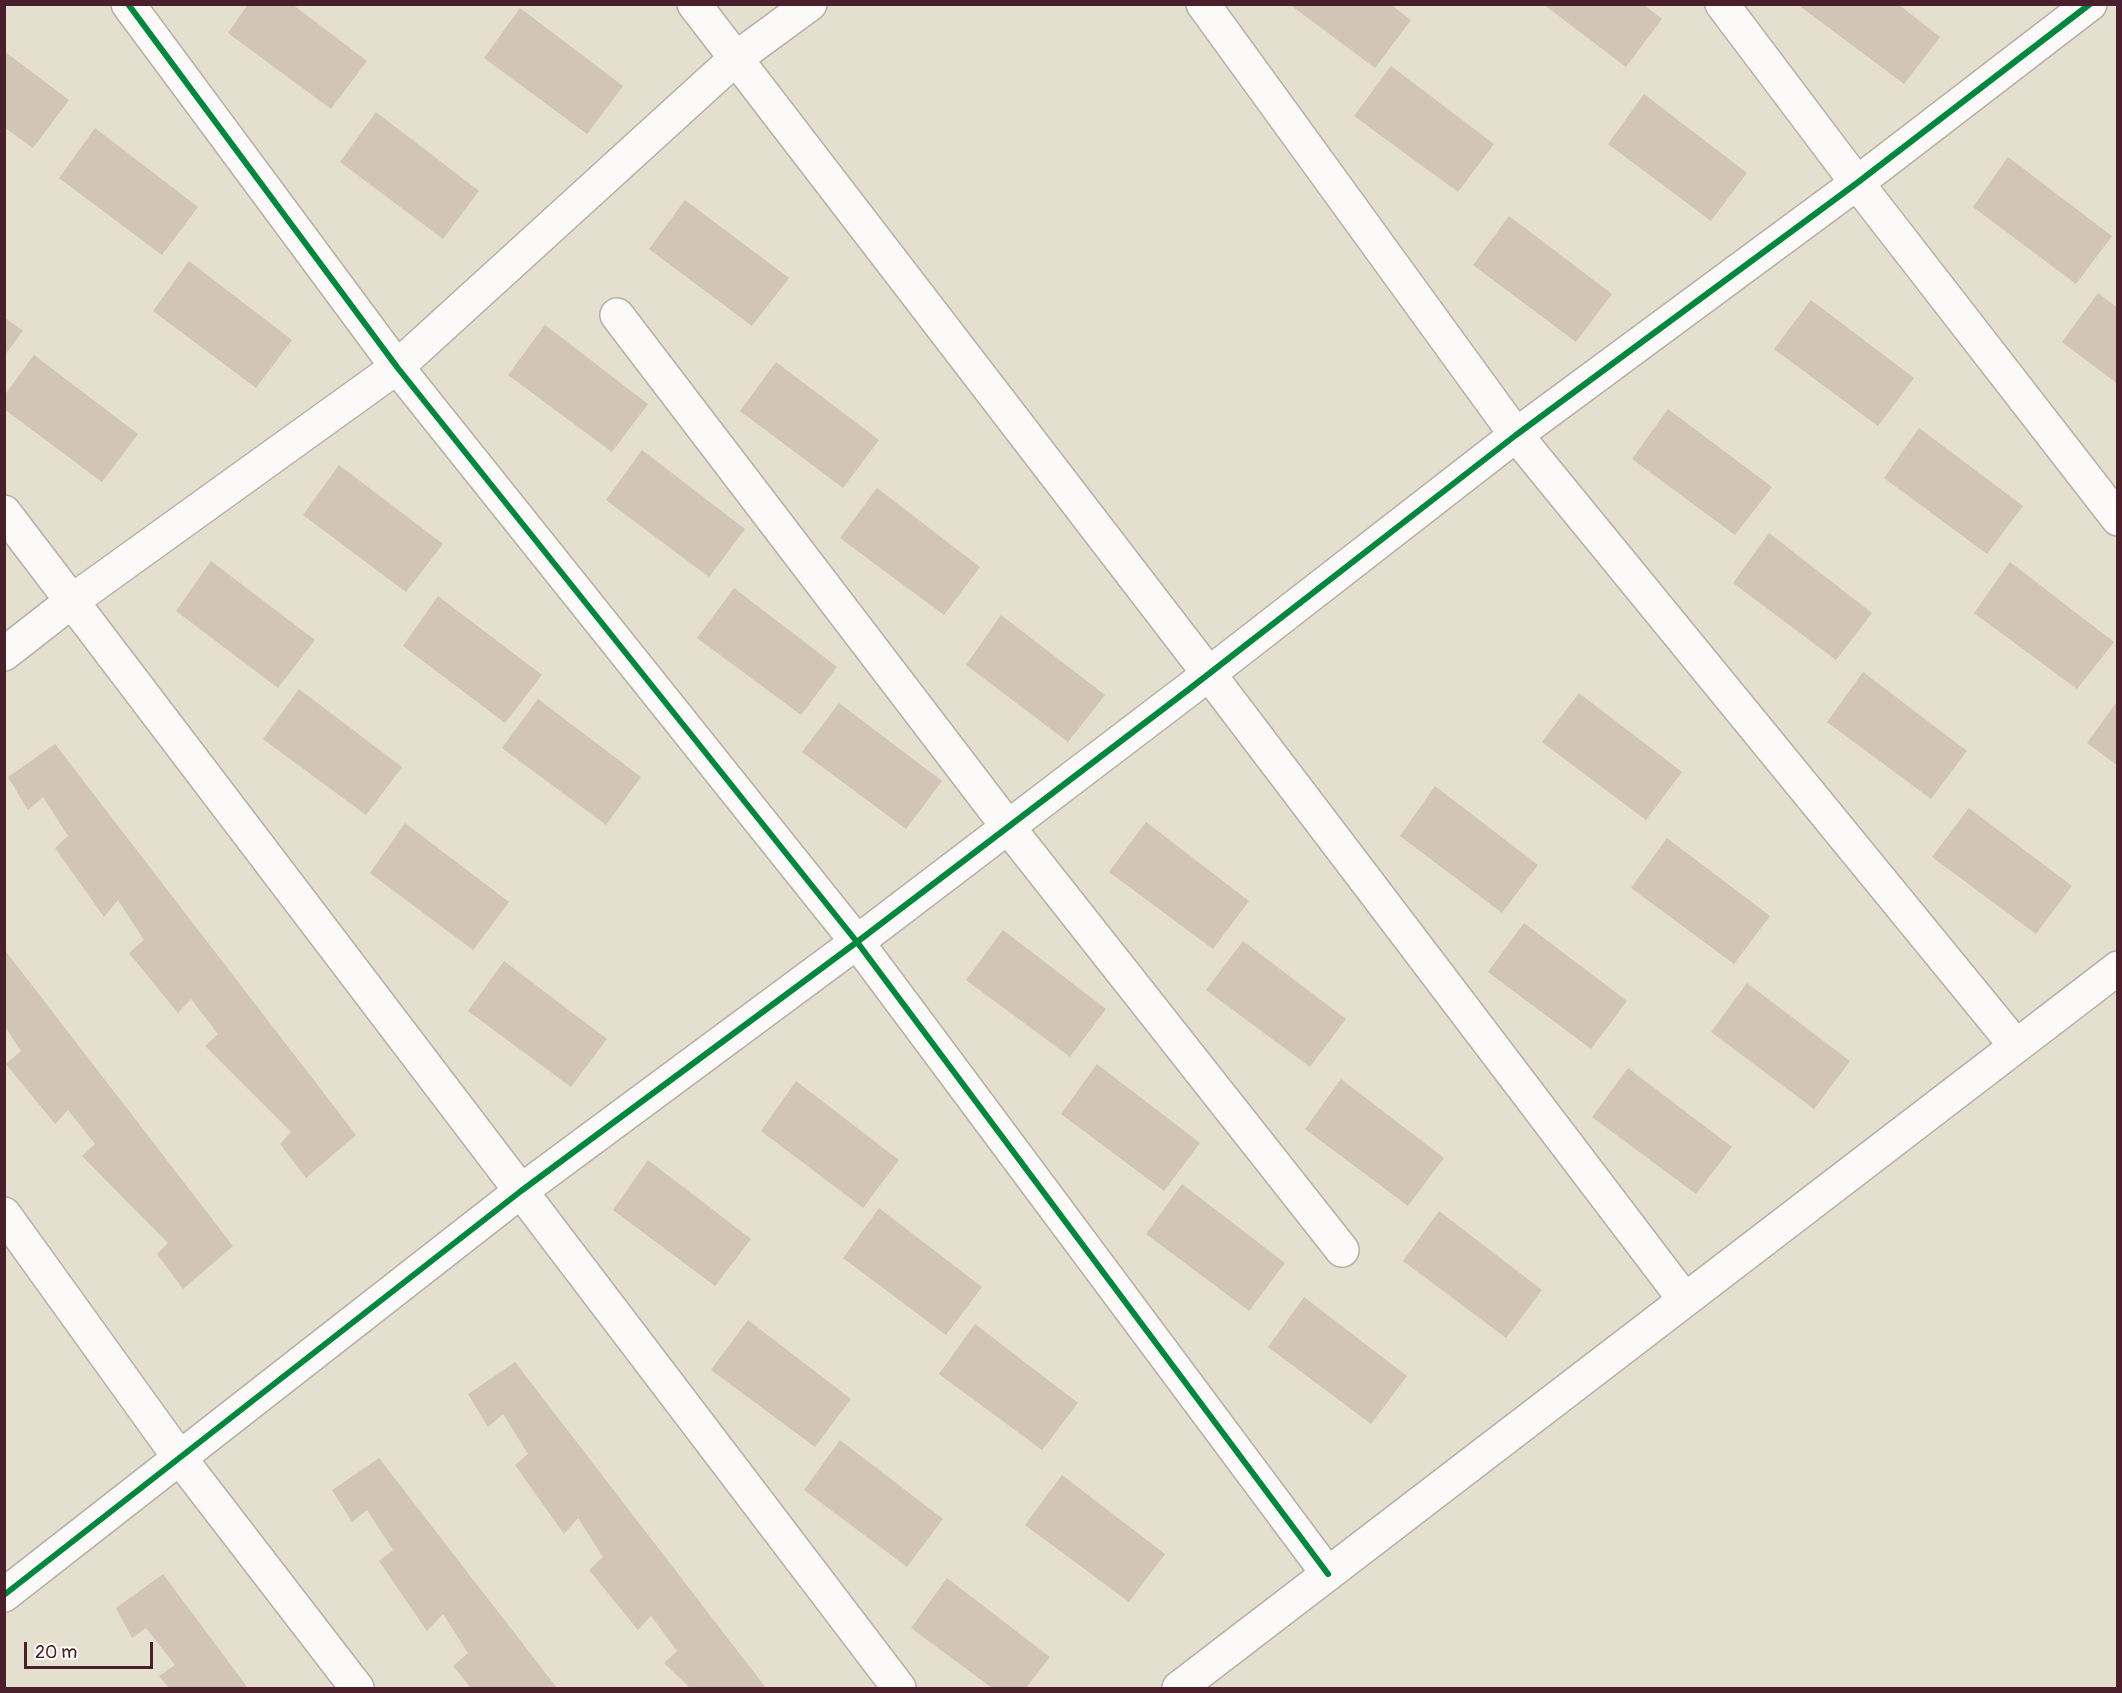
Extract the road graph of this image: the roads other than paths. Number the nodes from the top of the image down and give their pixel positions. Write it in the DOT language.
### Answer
graph roads {
  1 [pos="128,4"];
  2 [pos="694,4"];
  3 [pos="810,4"];
  4 [pos="1203,4"];
  5 [pos="1722,4"];
  6 [pos="2090,4"];
  7 [pos="735,59"];
  8 [pos="1857,183"];
  9 [pos="617,315"];
  10 [pos="397,367"];
  11 [pos="1516,435"];
  12 [pos="4,512"];
  13 [pos="2118,519"];
  14 [pos="72,601"];
  15 [pos="4,654"];
  16 [pos="1209,674"];
  17 [pos="1008,827"];
  18 [pos="857,942"];
  19 [pos="2118,968"];
  20 [pos="2016,1046"];
  21 [pos="521,1191"];
  22 [pos="4,1214"];
  23 [pos="1342,1250"];
  24 [pos="1685,1300"];
  25 [pos="179,1457"];
  26 [pos="1328,1574"];
  27 [pos="4,1595"];
  28 [pos="357,1689"];
  29 [pos="899,1689"];
  30 [pos="1179,1689"];
  1 -- 10 [label="street"];
  2 -- 7 [label="street"];
  3 -- 7 [label="street"];
  4 -- 11 [label="street"];
  5 -- 8 [label="street"];
  6 -- 8 [label="street"];
  7 -- 10 [label="street"];
  7 -- 16 [label="street"];
  8 -- 11 [label="street"];
  8 -- 13 [label="street"];
  9 -- 17 [label="street"];
  10 -- 14 [label="street"];
  10 -- 18 [label="street"];
  11 -- 16 [label="street"];
  11 -- 20 [label="street"];
  12 -- 14 [label="street"];
  14 -- 15 [label="street"];
  14 -- 21 [label="street"];
  16 -- 17 [label="street"];
  16 -- 24 [label="street"];
  17 -- 18 [label="street"];
  17 -- 23 [label="street"];
  18 -- 21 [label="street"];
  18 -- 26 [label="street"];
  19 -- 20 [label="street"];
  20 -- 24 [label="street"];
  21 -- 25 [label="street"];
  21 -- 29 [label="street"];
  22 -- 25 [label="street"];
  24 -- 26 [label="street"];
  25 -- 27 [label="street"];
  25 -- 28 [label="street"];
  26 -- 30 [label="street"];
}
